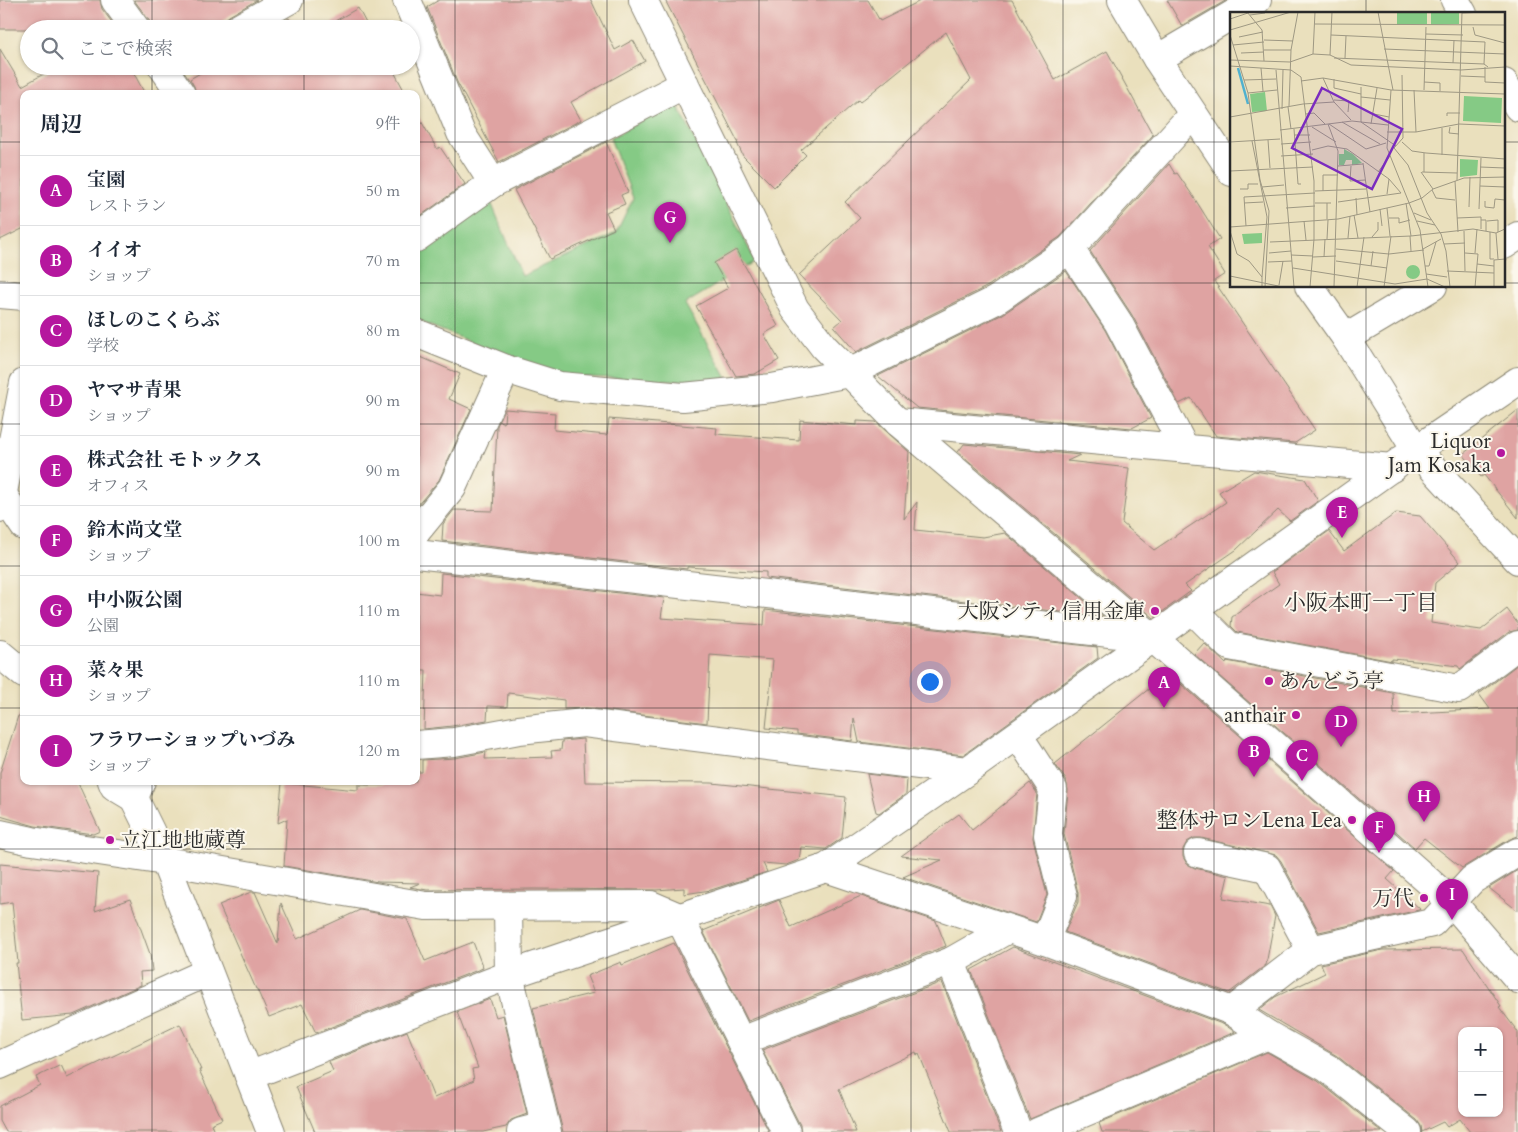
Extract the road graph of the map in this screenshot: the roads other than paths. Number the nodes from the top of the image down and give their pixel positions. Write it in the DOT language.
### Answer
graph roads {
  1 [pos="115,0"];
  2 [pos="289,0"];
  3 [pos="407,0"];
  4 [pos="643,0"];
  5 [pos="1122,0"];
  6 [pos="1258,0"];
  7 [pos="1455,0"];
  8 [pos="1237,12"];
  9 [pos="1462,12"];
  10 [pos="1230,16"];
  11 [pos="129,20"];
  12 [pos="253,20"];
  13 [pos="415,20"];
  14 [pos="420,32"];
  15 [pos="1157,59"];
  16 [pos="171,75"];
  17 [pos="685,84"];
  18 [pos="180,90"];
  19 [pos="1193,114"];
  20 [pos="1230,169"];
  21 [pos="493,183"];
  22 [pos="420,235"];
  23 [pos="1518,236"];
  24 [pos="1506,243"];
  25 [pos="1070,249"];
  26 [pos="1310,288"];
  27 [pos="1430,288"];
  28 [pos="0,294"];
  29 [pos="20,296"];
  30 [pos="420,335"];
  31 [pos="1346,338"];
  32 [pos="506,370"];
  33 [pos="849,373"];
  34 [pos="1518,381"];
  35 [pos="20,404"];
  36 [pos="898,422"];
  37 [pos="1185,449"];
  38 [pos="1416,450"];
  39 [pos="1392,468"];
  40 [pos="1,502"];
  41 [pos="20,522"];
  42 [pos="420,527"];
  43 [pos="420,554"];
  44 [pos="1518,560"];
  45 [pos="1193,610"];
  46 [pos="1153,638"];
  47 [pos="1518,644"];
  48 [pos="0,654"];
  49 [pos="20,671"];
  50 [pos="1018,735"];
  51 [pos="420,745"];
  52 [pos="967,771"];
  53 [pos="114,785"];
  54 [pos="137,789"];
  55 [pos="0,834"];
  56 [pos="1518,852"];
  57 [pos="1198,853"];
  58 [pos="165,861"];
  59 [pos="826,868"];
  60 [pos="1452,902"];
  61 [pos="508,906"];
  62 [pos="679,917"];
  63 [pos="1008,930"];
  64 [pos="1045,941"];
  65 [pos="1311,950"];
  66 [pos="952,960"];
  67 [pos="208,972"];
  68 [pos="509,975"];
  69 [pos="1518,980"];
  70 [pos="1232,1011"];
  71 [pos="1268,1035"];
  72 [pos="741,1041"];
  73 [pos="0,1065"];
  74 [pos="249,1076"];
  75 [pos="537,1130"];
  76 [pos="271,1132"];
  77 [pos="786,1132"];
  78 [pos="1018,1132"];
  79 [pos="1038,1132"];
  80 [pos="1407,1132"];
  1 -- 11 [label="street"];
  2 -- 12 [label="street"];
  3 -- 13 [label="street"];
  4 -- 17 [label="street"];
  5 -- 15 [label="street"];
  6 -- 8 [label="street"];
  7 -- 9 [label="street"];
  10 -- 15 [label="street"];
  14 -- 21 [label="street"];
  15 -- 19 [label="street"];
  16 -- 18 [label="street"];
  17 -- 21 [label="street"];
  17 -- 33 [label="street"];
  19 -- 20 [label="street"];
  19 -- 25 [label="street"];
  21 -- 22 [label="street"];
  23 -- 24 [label="street"];
  25 -- 33 [label="street"];
  25 -- 37 [label="street"];
  26 -- 31 [label="street"];
  27 -- 31 [label="street"];
  28 -- 29 [label="street"];
  30 -- 32 [label="street"];
  31 -- 38 [label="street"];
  32 -- 33 [label="street"];
  32 -- 42 [label="street"];
  33 -- 36 [label="street"];
  34 -- 38 [label="street"];
  35 -- 40 [label="street"];
  36 -- 37 [label="street"];
  36 -- 46 [label="street"];
  37 -- 39 [label="street"];
  38 -- 39 [label="street"];
  38 -- 44 [label="street"];
  39 -- 45 [label="street"];
  40 -- 41 [label="street"];
  43 -- 46 [label="street"];
  45 -- 46 [label="street"];
  45 -- 47 [label="street"];
  46 -- 50 [label="street"];
  46 -- 60 [label="street"];
  48 -- 49 [label="street"];
  50 -- 52 [label="street"];
  50 -- 64 [label="street"];
  51 -- 52 [label="street"];
  52 -- 59 [label="street"];
  53 -- 54 [label="street"];
  54 -- 58 [label="street"];
  55 -- 58 [label="street"];
  56 -- 60 [label="street"];
  57 -- 65 [label="street"];
  58 -- 61 [label="street"];
  58 -- 67 [label="street"];
  59 -- 62 [label="street"];
  59 -- 63 [label="street"];
  60 -- 65 [label="street"];
  60 -- 69 [label="street"];
  61 -- 62 [label="street"];
  61 -- 68 [label="street"];
  62 -- 68 [label="street"];
  62 -- 72 [label="street"];
  63 -- 64 [label="street"];
  63 -- 66 [label="street"];
  64 -- 70 [label="street"];
  65 -- 70 [label="street"];
  66 -- 72 [label="street"];
  66 -- 78 [label="street"];
  67 -- 73 [label="street"];
  67 -- 74 [label="street"];
  68 -- 74 [label="street"];
  68 -- 75 [label="street"];
  70 -- 71 [label="street"];
  71 -- 79 [label="street"];
  71 -- 80 [label="street"];
  72 -- 77 [label="street"];
  74 -- 76 [label="street"];
}
